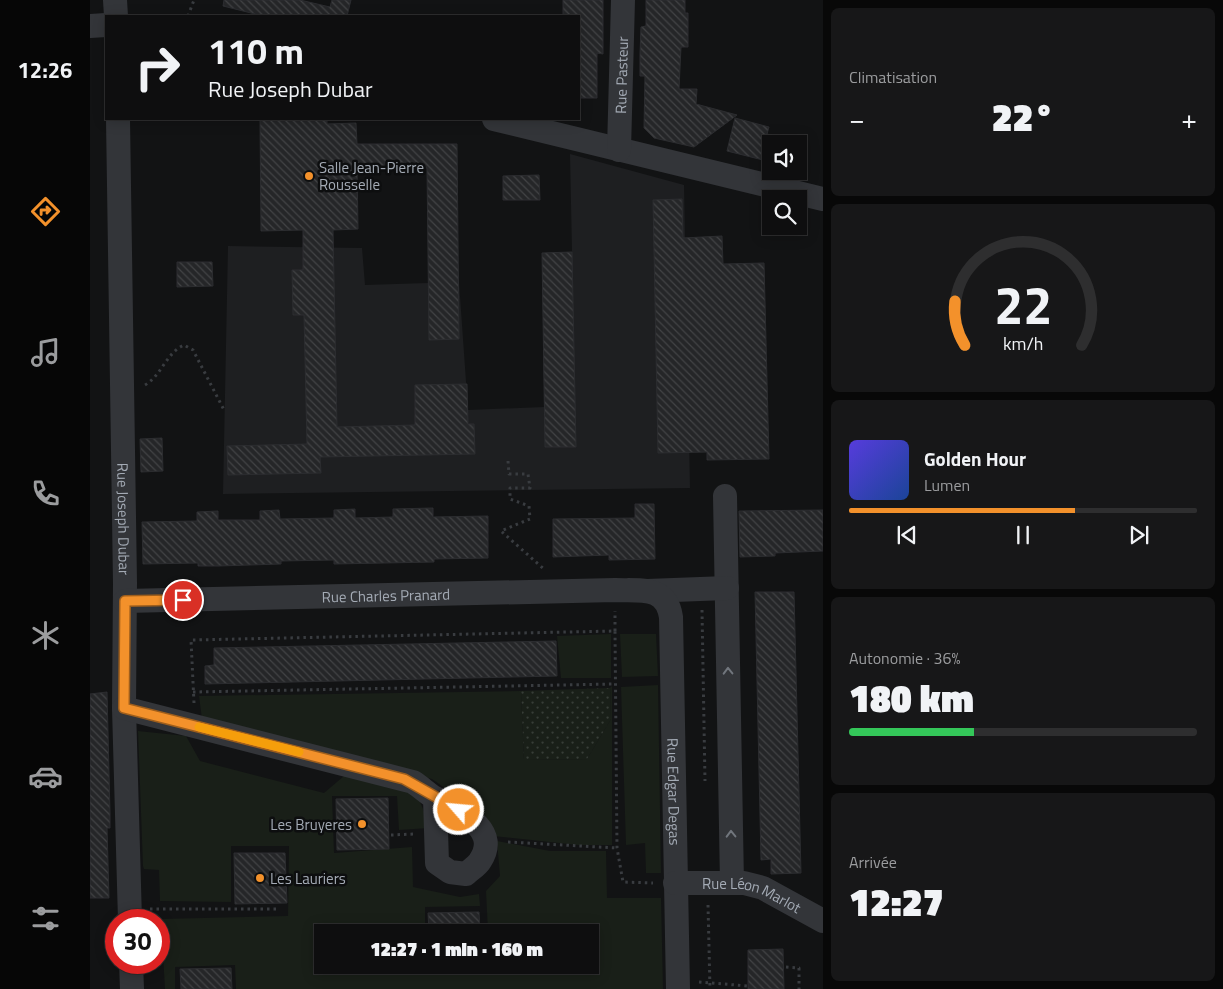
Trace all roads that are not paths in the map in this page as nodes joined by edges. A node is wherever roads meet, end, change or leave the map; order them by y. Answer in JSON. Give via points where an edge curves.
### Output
{"nodes":[{"id":1,"x":115,"y":0,"type":"edge"},
{"id":2,"x":622,"y":0,"type":"edge"},
{"id":3,"x":116,"y":15,"type":"edge"},
{"id":4,"x":105,"y":25,"type":"edge"},
{"id":5,"x":90,"y":26,"type":"edge"},
{"id":6,"x":118,"y":120,"type":"edge"},
{"id":7,"x":498,"y":120,"type":"edge"},
{"id":8,"x":619,"y":150,"type":"junction"},
{"id":9,"x":823,"y":199,"type":"edge"},
{"id":10,"x":725,"y":496,"type":"dead end"},
{"id":11,"x":726,"y":588,"type":"junction"},
{"id":12,"x":655,"y":594,"type":"junction"},
{"id":13,"x":125,"y":601,"type":"junction"},
{"id":14,"x":124,"y":708,"type":"junction"},
{"id":15,"x":435,"y":798,"type":"junction"},
{"id":16,"x":675,"y":874,"type":"junction"},
{"id":17,"x":732,"y":882,"type":"junction"},
{"id":18,"x":130,"y":909,"type":"edge"},
{"id":19,"x":823,"y":921,"type":"edge"},
{"id":20,"x":131,"y":974,"type":"edge"},
{"id":21,"x":677,"y":986,"type":"edge"},
{"id":22,"x":132,"y":989,"type":"edge"}],
"edges":[{"from":1,"to":3,"type":"street"},
{"from":2,"to":8,"type":"street","name":"Rue Pasteur"},
{"from":4,"to":5,"type":"street"},
{"from":6,"to":13,"type":"street","name":"Rue Joseph Dubar"},
{"from":7,"to":8,"type":"street"},
{"from":8,"to":9,"type":"street"},
{"from":10,"to":11,"type":"street"},
{"from":11,"to":12,"type":"street","name":"Rue Charles Pranard"},
{"from":17,"to":11,"type":"street","one_way":true},
{"from":12,"to":13,"type":"street","name":"Rue Charles Pranard"},
{"from":12,"to":16,"type":"street","name":"Rue Edgar Degas","via":[[668,603],[671,616]]},
{"from":13,"to":14,"type":"street","name":"Rue Joseph Dubar"},
{"from":14,"to":15,"type":"street","via":[[404,779]]},
{"from":14,"to":18,"type":"street","name":"Rue Joseph Dubar"},
{"from":15,"to":15,"type":"street","via":[[474,822],[486,840],[481,860],[466,874],[450,872],[437,863]]},
{"from":16,"to":17,"type":"street","name":"Rue Léon Marlot"},
{"from":16,"to":21,"type":"street","name":"Rue Edgar Degas"},
{"from":17,"to":19,"type":"street","name":"Rue Léon Marlot","via":[[763,888]]},
{"from":20,"to":22,"type":"street"}]}
